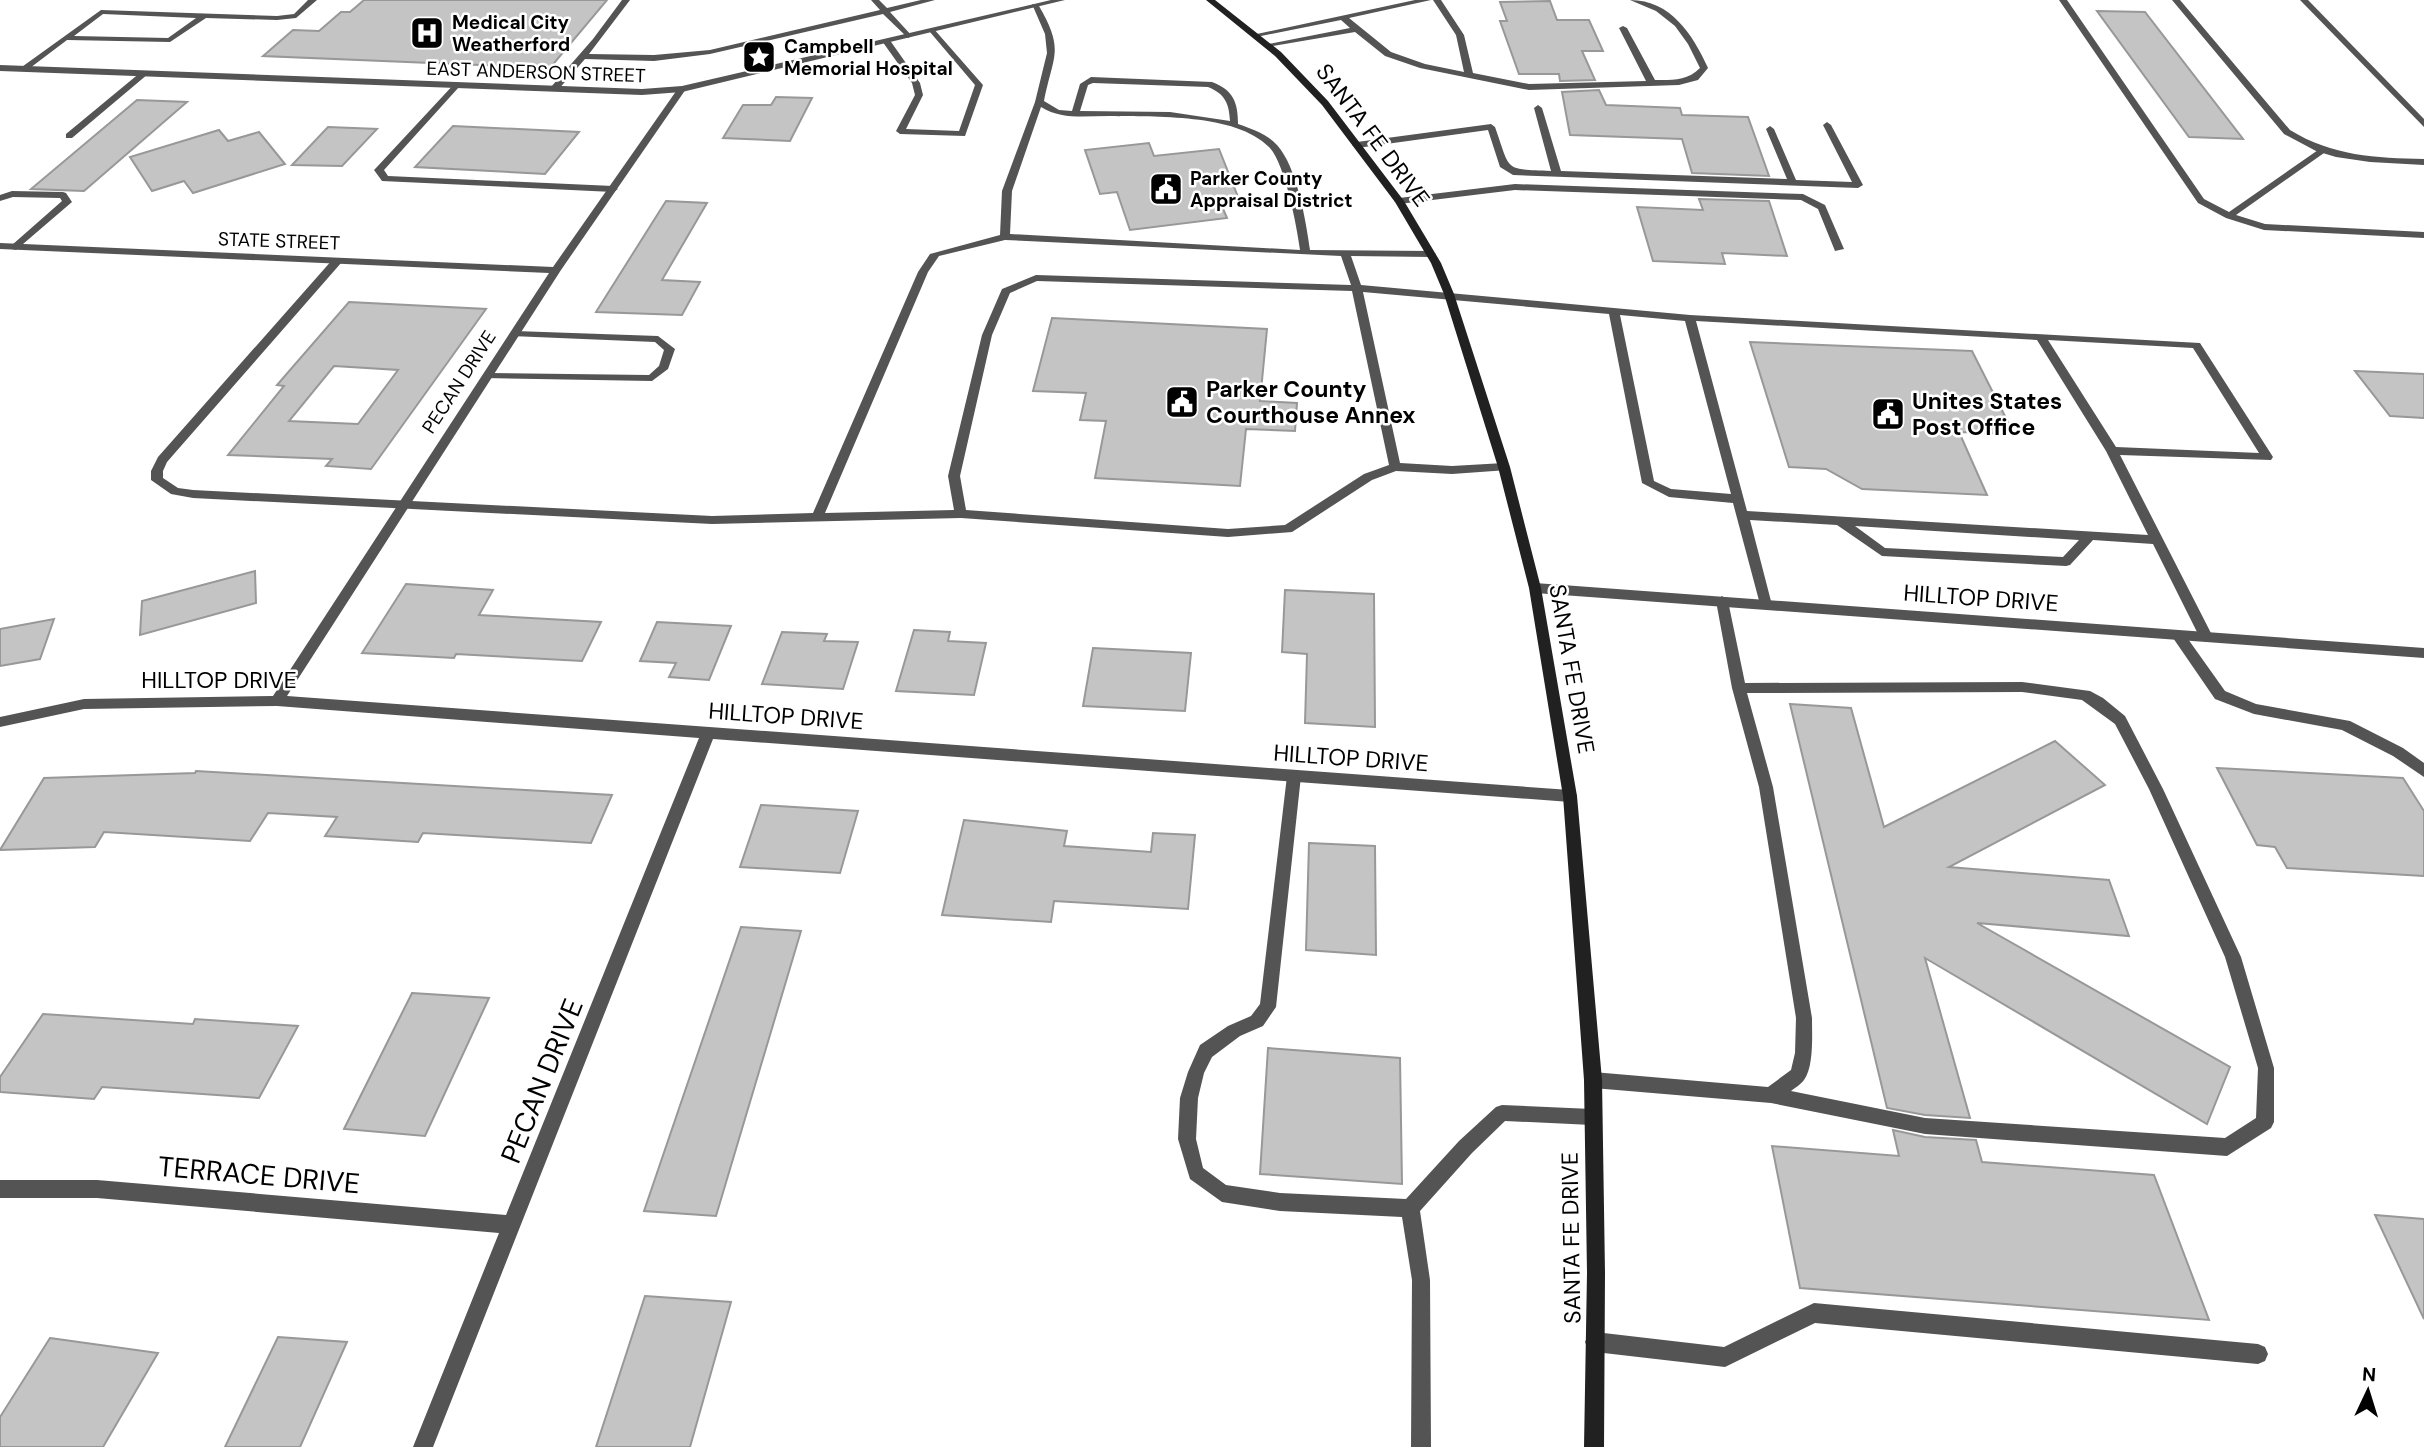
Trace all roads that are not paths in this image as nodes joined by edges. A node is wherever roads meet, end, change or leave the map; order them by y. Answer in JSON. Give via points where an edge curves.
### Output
{"nodes":[{"id":1,"x":118,"y":0,"type":"edge"},
{"id":2,"x":313,"y":0,"type":"edge"},
{"id":3,"x":626,"y":0,"type":"edge"},
{"id":4,"x":875,"y":0,"type":"edge"},
{"id":5,"x":932,"y":0,"type":"edge"},
{"id":6,"x":1061,"y":0,"type":"edge"},
{"id":7,"x":1210,"y":0,"type":"edge"},
{"id":8,"x":1427,"y":0,"type":"edge"},
{"id":9,"x":1437,"y":0,"type":"edge"},
{"id":10,"x":1634,"y":0,"type":"edge"},
{"id":11,"x":2063,"y":0,"type":"edge"},
{"id":12,"x":2176,"y":0,"type":"edge"},
{"id":13,"x":2304,"y":0,"type":"edge"},
{"id":14,"x":1035,"y":6,"type":"junction"},
{"id":15,"x":884,"y":10,"type":"junction"},
{"id":16,"x":101,"y":12,"type":"junction"},
{"id":17,"x":205,"y":15,"type":"junction"},
{"id":18,"x":1342,"y":18,"type":"junction"},
{"id":19,"x":1623,"y":28,"type":"dead end"},
{"id":20,"x":1357,"y":29,"type":"junction"},
{"id":21,"x":933,"y":30,"type":"junction"},
{"id":22,"x":1256,"y":35,"type":"junction"},
{"id":23,"x":908,"y":36,"type":"junction"},
{"id":24,"x":65,"y":38,"type":"junction"},
{"id":25,"x":886,"y":41,"type":"junction"},
{"id":26,"x":1267,"y":45,"type":"junction"},
{"id":27,"x":583,"y":56,"type":"junction"},
{"id":28,"x":0,"y":68,"type":"edge"},
{"id":29,"x":23,"y":69,"type":"junction"},
{"id":30,"x":144,"y":74,"type":"junction"},
{"id":31,"x":1469,"y":75,"type":"junction"},
{"id":32,"x":1653,"y":83,"type":"junction"},
{"id":33,"x":456,"y":85,"type":"junction"},
{"id":34,"x":554,"y":89,"type":"junction"},
{"id":35,"x":682,"y":89,"type":"junction"},
{"id":36,"x":1039,"y":102,"type":"junction"},
{"id":37,"x":1538,"y":108,"type":"dead end"},
{"id":38,"x":1075,"y":114,"type":"junction"},
{"id":39,"x":1234,"y":124,"type":"junction"},
{"id":40,"x":2424,"y":124,"type":"edge"},
{"id":41,"x":1827,"y":125,"type":"dead end"},
{"id":42,"x":1770,"y":129,"type":"dead end"},
{"id":43,"x":69,"y":136,"type":"dead end"},
{"id":44,"x":1357,"y":145,"type":"junction"},
{"id":45,"x":2321,"y":151,"type":"junction"},
{"id":46,"x":2424,"y":162,"type":"edge"},
{"id":47,"x":1556,"y":171,"type":"junction"},
{"id":48,"x":1793,"y":183,"type":"junction"},
{"id":49,"x":613,"y":189,"type":"junction"},
{"id":50,"x":0,"y":198,"type":"edge"},
{"id":51,"x":1399,"y":201,"type":"junction"},
{"id":52,"x":2229,"y":216,"type":"junction"},
{"id":53,"x":2424,"y":235,"type":"edge"},
{"id":54,"x":1005,"y":237,"type":"junction"},
{"id":55,"x":0,"y":246,"type":"edge"},
{"id":56,"x":16,"y":247,"type":"junction"},
{"id":57,"x":1839,"y":248,"type":"dead end"},
{"id":58,"x":1305,"y":253,"type":"junction"},
{"id":59,"x":1345,"y":254,"type":"junction"},
{"id":60,"x":1431,"y":254,"type":"junction"},
{"id":61,"x":337,"y":261,"type":"junction"},
{"id":62,"x":556,"y":270,"type":"junction"},
{"id":63,"x":1357,"y":288,"type":"junction"},
{"id":64,"x":1449,"y":294,"type":"junction"},
{"id":65,"x":1614,"y":312,"type":"junction"},
{"id":66,"x":1690,"y":318,"type":"junction"},
{"id":67,"x":515,"y":334,"type":"junction"},
{"id":68,"x":2040,"y":336,"type":"junction"},
{"id":69,"x":488,"y":376,"type":"junction"},
{"id":70,"x":2112,"y":451,"type":"junction"},
{"id":71,"x":1395,"y":467,"type":"junction"},
{"id":72,"x":1504,"y":467,"type":"junction"},
{"id":73,"x":1738,"y":499,"type":"junction"},
{"id":74,"x":404,"y":506,"type":"junction"},
{"id":75,"x":961,"y":514,"type":"junction"},
{"id":76,"x":1742,"y":515,"type":"junction"},
{"id":77,"x":817,"y":518,"type":"junction"},
{"id":78,"x":1840,"y":521,"type":"junction"},
{"id":79,"x":2090,"y":536,"type":"junction"},
{"id":80,"x":2157,"y":540,"type":"junction"},
{"id":81,"x":1535,"y":588,"type":"junction"},
{"id":82,"x":1722,"y":601,"type":"junction"},
{"id":83,"x":1766,"y":605,"type":"junction"},
{"id":84,"x":2178,"y":635,"type":"junction"},
{"id":85,"x":2206,"y":637,"type":"junction"},
{"id":86,"x":2424,"y":653,"type":"edge"},
{"id":87,"x":1739,"y":688,"type":"junction"},
{"id":88,"x":277,"y":701,"type":"junction"},
{"id":89,"x":0,"y":722,"type":"edge"},
{"id":90,"x":708,"y":733,"type":"junction"},
{"id":91,"x":2424,"y":771,"type":"edge"},
{"id":92,"x":1294,"y":776,"type":"junction"},
{"id":93,"x":1570,"y":796,"type":"junction"},
{"id":94,"x":1593,"y":1080,"type":"junction"},
{"id":95,"x":1770,"y":1095,"type":"junction"},
{"id":96,"x":1592,"y":1117,"type":"junction"},
{"id":97,"x":0,"y":1189,"type":"edge"},
{"id":98,"x":1410,"y":1208,"type":"junction"},
{"id":99,"x":513,"y":1225,"type":"junction"},
{"id":100,"x":1595,"y":1342,"type":"junction"},
{"id":101,"x":2258,"y":1354,"type":"dead end"},
{"id":102,"x":423,"y":1447,"type":"edge"},
{"id":103,"x":1421,"y":1447,"type":"edge"},
{"id":104,"x":1594,"y":1447,"type":"edge"}],
"edges":[{"from":1,"to":16,"type":"street"},
{"from":2,"to":17,"type":"street","via":[[296,16]]},
{"from":3,"to":27,"type":"street"},
{"from":4,"to":15,"type":"street"},
{"from":5,"to":15,"type":"street"},
{"from":6,"to":14,"type":"street","name":"EAST ANDERSON STREET"},
{"from":7,"to":22,"type":"main road","name":"SANTA FE DRIVE"},
{"from":8,"to":18,"type":"street"},
{"from":9,"to":31,"type":"street","via":[[1460,35]]},
{"from":10,"to":32,"type":"street","via":[[1676,20],[1704,68],[1695,78]]},
{"from":11,"to":52,"type":"street","via":[[2201,201]]},
{"from":12,"to":45,"type":"street","via":[[2287,132]]},
{"from":13,"to":40,"type":"street"},
{"from":14,"to":21,"type":"street","name":"EAST ANDERSON STREET"},
{"from":14,"to":36,"type":"street","via":[[1051,31],[1055,52],[1044,73]]},
{"from":15,"to":23,"type":"street"},
{"from":15,"to":27,"type":"street","via":[[710,52],[654,58]]},
{"from":16,"to":17,"type":"street"},
{"from":16,"to":24,"type":"street"},
{"from":17,"to":24,"type":"street","via":[[170,40]]},
{"from":18,"to":20,"type":"street"},
{"from":18,"to":22,"type":"street"},
{"from":19,"to":32,"type":"street"},
{"from":20,"to":26,"type":"street"},
{"from":20,"to":31,"type":"street","via":[[1388,54]]},
{"from":21,"to":23,"type":"street","name":"EAST ANDERSON STREET"},
{"from":21,"to":25,"type":"street","via":[[979,85],[962,134],[901,131],[919,95],[916,83]]},
{"from":22,"to":26,"type":"main road","name":"SANTA FE DRIVE"},
{"from":23,"to":25,"type":"street","name":"EAST ANDERSON STREET"},
{"from":24,"to":29,"type":"street"},
{"from":25,"to":35,"type":"street","name":"EAST ANDERSON STREET"},
{"from":26,"to":44,"type":"main road","name":"SANTA FE DRIVE","via":[[1325,103]]},
{"from":27,"to":34,"type":"street"},
{"from":28,"to":29,"type":"street","name":"EAST ANDERSON STREET"},
{"from":29,"to":30,"type":"street","name":"EAST ANDERSON STREET"},
{"from":30,"to":33,"type":"street","name":"EAST ANDERSON STREET"},
{"from":30,"to":43,"type":"street"},
{"from":31,"to":32,"type":"street","via":[[1530,87]]},
{"from":33,"to":34,"type":"street","name":"EAST ANDERSON STREET"},
{"from":33,"to":49,"type":"street","via":[[379,170],[385,179]]},
{"from":34,"to":35,"type":"street","name":"EAST ANDERSON STREET"},
{"from":35,"to":49,"type":"street","name":"PECAN DRIVE"},
{"from":36,"to":38,"type":"street","via":[[1057,113]]},
{"from":36,"to":54,"type":"street","via":[[1007,191]]},
{"from":37,"to":47,"type":"street"},
{"from":38,"to":39,"type":"street","via":[[1190,117]]},
{"from":38,"to":39,"type":"street","via":[[1084,84],[1091,80],[1209,84],[1225,90],[1234,102]]},
{"from":39,"to":58,"type":"street","via":[[1275,146],[1298,215]]},
{"from":41,"to":48,"type":"street","via":[[1858,185]]},
{"from":42,"to":48,"type":"street"},
{"from":44,"to":47,"type":"street","via":[[1491,127],[1505,167],[1513,172]]},
{"from":44,"to":51,"type":"main road","name":"SANTA FE DRIVE"},
{"from":45,"to":46,"type":"street","via":[[2348,158]]},
{"from":45,"to":52,"type":"street"},
{"from":47,"to":48,"type":"street"},
{"from":49,"to":62,"type":"street","name":"PECAN DRIVE"},
{"from":50,"to":56,"type":"street","via":[[63,195],[67,202]]},
{"from":51,"to":57,"type":"street","via":[[1515,187],[1803,197],[1822,207]]},
{"from":51,"to":60,"type":"main road","name":"SANTA FE DRIVE"},
{"from":52,"to":53,"type":"street","via":[[2264,227]]},
{"from":54,"to":58,"type":"street"},
{"from":54,"to":77,"type":"street","via":[[935,254],[923,272]]},
{"from":55,"to":56,"type":"street","name":"STATE STREET"},
{"from":56,"to":61,"type":"street","name":"STATE STREET"},
{"from":58,"to":59,"type":"street"},
{"from":59,"to":60,"type":"street"},
{"from":59,"to":63,"type":"street"},
{"from":60,"to":64,"type":"main road","name":"SANTA FE DRIVE"},
{"from":61,"to":62,"type":"street","name":"STATE STREET"},
{"from":61,"to":74,"type":"street","via":[[162,460],[157,480],[175,491],[193,494]]},
{"from":62,"to":67,"type":"street","name":"PECAN DRIVE"},
{"from":63,"to":64,"type":"street"},
{"from":63,"to":71,"type":"street"},
{"from":63,"to":75,"type":"street","via":[[1036,278],[1006,291],[987,335],[954,476]]},
{"from":64,"to":65,"type":"street"},
{"from":64,"to":72,"type":"main road","name":"SANTA FE DRIVE"},
{"from":65,"to":66,"type":"street"},
{"from":65,"to":73,"type":"street","via":[[1648,482],[1669,493]]},
{"from":66,"to":68,"type":"street"},
{"from":66,"to":73,"type":"street"},
{"from":67,"to":69,"type":"street","name":"PECAN DRIVE"},
{"from":67,"to":69,"type":"street","via":[[658,339],[670,349],[664,367],[652,378]]},
{"from":68,"to":70,"type":"street"},
{"from":68,"to":70,"type":"street","via":[[2196,345],[2267,457]]},
{"from":69,"to":74,"type":"street","name":"PECAN DRIVE"},
{"from":70,"to":80,"type":"street"},
{"from":71,"to":72,"type":"street"},
{"from":71,"to":75,"type":"street","via":[[1368,477],[1288,529],[1214,532]]},
{"from":72,"to":81,"type":"main road","name":"SANTA FE DRIVE"},
{"from":73,"to":76,"type":"street"},
{"from":74,"to":77,"type":"street","via":[[712,520]]},
{"from":74,"to":88,"type":"street","name":"PECAN DRIVE"},
{"from":75,"to":77,"type":"street"},
{"from":76,"to":78,"type":"street"},
{"from":76,"to":83,"type":"street"},
{"from":78,"to":79,"type":"street"},
{"from":78,"to":79,"type":"street","via":[[1882,552],[2066,562]]},
{"from":79,"to":80,"type":"street"},
{"from":80,"to":85,"type":"street"},
{"from":81,"to":82,"type":"street","name":"HILLTOP DRIVE"},
{"from":81,"to":93,"type":"main road","name":"SANTA FE DRIVE"},
{"from":82,"to":83,"type":"street","name":"HILLTOP DRIVE"},
{"from":82,"to":87,"type":"street"},
{"from":83,"to":84,"type":"street","name":"HILLTOP DRIVE"},
{"from":84,"to":85,"type":"street","name":"HILLTOP DRIVE"},
{"from":84,"to":91,"type":"street","via":[[2220,695],[2254,709],[2345,725]]},
{"from":85,"to":86,"type":"street","name":"HILLTOP DRIVE"},
{"from":87,"to":95,"type":"street","via":[[1766,787],[1804,1018],[1798,1075]]},
{"from":87,"to":95,"type":"street","via":[[2022,687],[2065,691],[2098,702],[2120,720],[2156,789],[2233,957],[2266,1068],[2265,1122],[2227,1147],[1925,1126]]},
{"from":88,"to":89,"type":"street","name":"HILLTOP DRIVE","via":[[84,704]]},
{"from":88,"to":90,"type":"street","name":"HILLTOP DRIVE"},
{"from":90,"to":92,"type":"street","name":"HILLTOP DRIVE"},
{"from":90,"to":99,"type":"street","name":"PECAN DRIVE"},
{"from":92,"to":93,"type":"street","name":"HILLTOP DRIVE"},
{"from":92,"to":98,"type":"street","via":[[1268,1007],[1256,1021],[1206,1051],[1196,1072],[1187,1139],[1196,1174],[1222,1193],[1280,1202]]},
{"from":93,"to":94,"type":"main road","name":"SANTA FE DRIVE"},
{"from":94,"to":95,"type":"street"},
{"from":94,"to":96,"type":"main road","name":"SANTA FE DRIVE"},
{"from":96,"to":98,"type":"street","via":[[1502,1113],[1472,1138]]},
{"from":96,"to":100,"type":"main road","name":"SANTA FE DRIVE"},
{"from":97,"to":99,"type":"street","name":"TERRACE DRIVE","via":[[97,1189]]},
{"from":98,"to":103,"type":"street","via":[[1421,1280]]},
{"from":99,"to":102,"type":"street","name":"PECAN DRIVE"},
{"from":100,"to":101,"type":"street","via":[[1725,1357],[1814,1313]]},
{"from":100,"to":104,"type":"main road","name":"SANTA FE DRIVE"}]}
